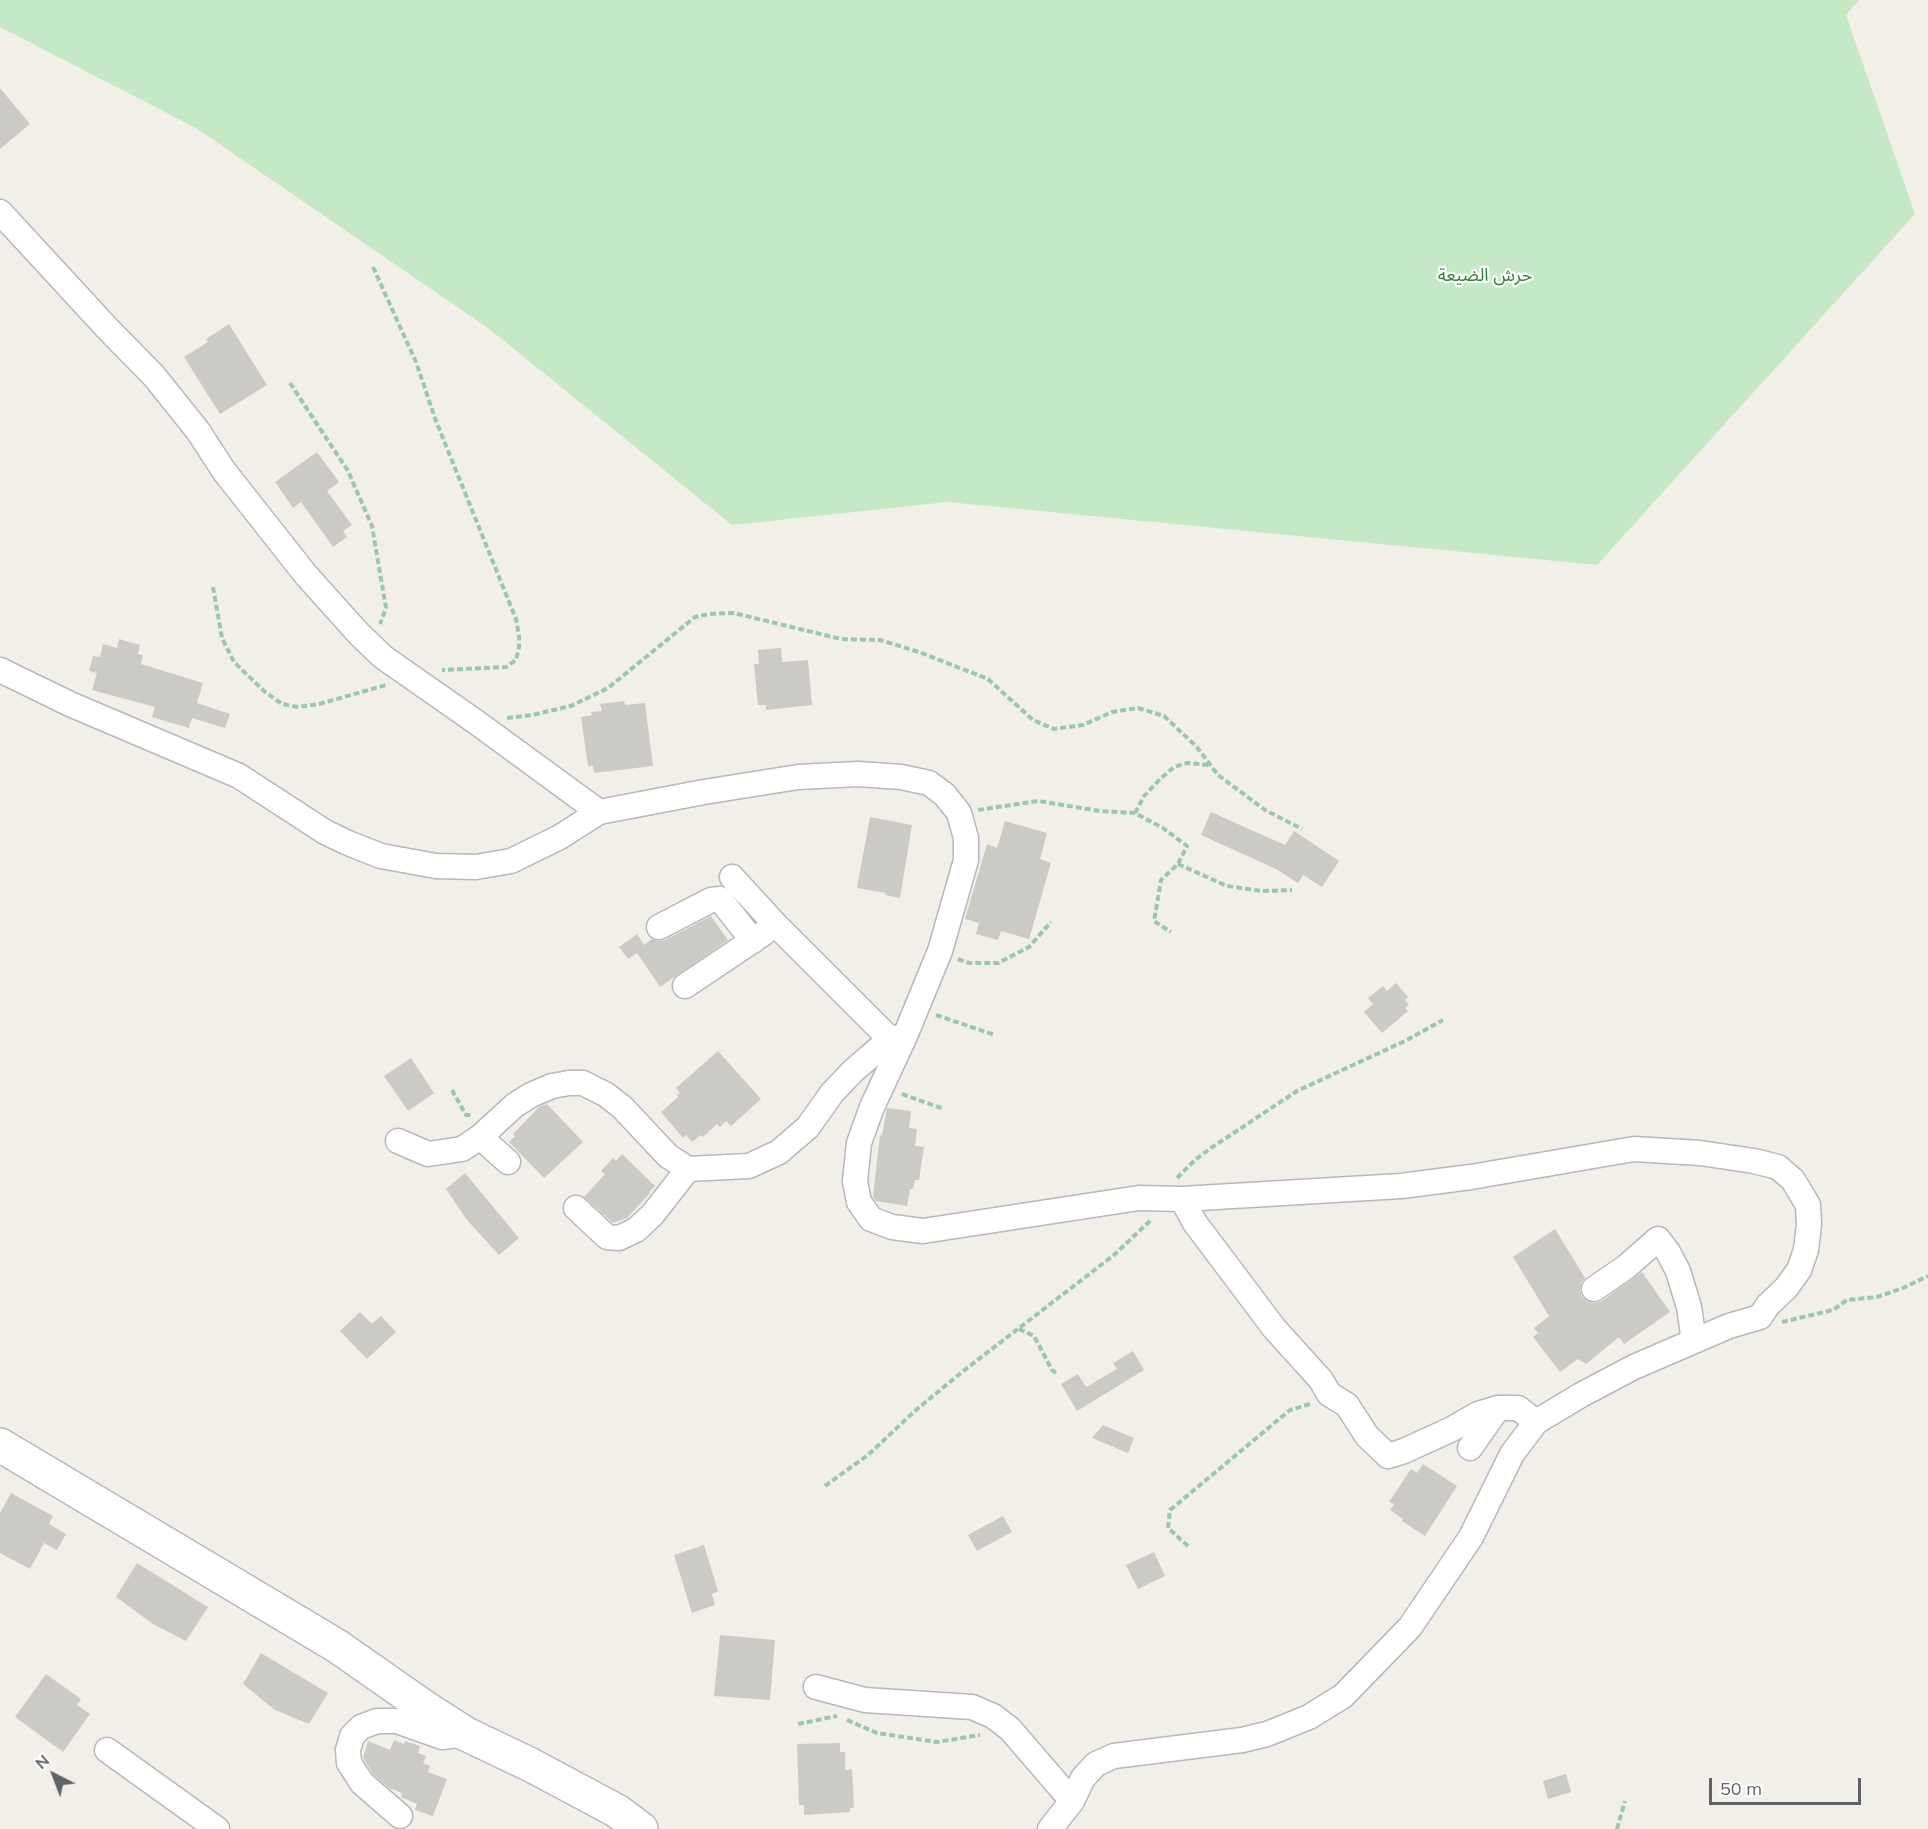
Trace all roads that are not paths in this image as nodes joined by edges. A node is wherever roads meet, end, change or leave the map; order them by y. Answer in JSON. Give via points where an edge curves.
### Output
{"nodes":[{"id":1,"x":0,"y":212,"type":"edge"},
{"id":2,"x":0,"y":669,"type":"edge"},
{"id":3,"x":599,"y":812,"type":"junction"},
{"id":4,"x":732,"y":877,"type":"dead end"},
{"id":5,"x":776,"y":925,"type":"junction"},
{"id":6,"x":659,"y":927,"type":"dead end"},
{"id":7,"x":753,"y":941,"type":"junction"},
{"id":8,"x":686,"y":986,"type":"dead end"},
{"id":9,"x":898,"y":1038,"type":"junction"},
{"id":10,"x":480,"y":1137,"type":"junction"},
{"id":11,"x":398,"y":1141,"type":"dead end"},
{"id":12,"x":508,"y":1162,"type":"dead end"},
{"id":13,"x":688,"y":1169,"type":"junction"},
{"id":14,"x":1172,"y":1199,"type":"junction"},
{"id":15,"x":576,"y":1208,"type":"dead end"},
{"id":16,"x":1594,"y":1289,"type":"dead end"},
{"id":17,"x":1694,"y":1341,"type":"junction"},
{"id":18,"x":1498,"y":1408,"type":"junction"},
{"id":19,"x":1536,"y":1422,"type":"junction"},
{"id":20,"x":0,"y":1445,"type":"edge"},
{"id":21,"x":1470,"y":1448,"type":"dead end"},
{"id":22,"x":816,"y":1687,"type":"dead end"},
{"id":23,"x":466,"y":1734,"type":"junction"},
{"id":24,"x":107,"y":1750,"type":"dead end"},
{"id":25,"x":1072,"y":1801,"type":"junction"},
{"id":26,"x":400,"y":1816,"type":"dead end"},
{"id":27,"x":217,"y":1829,"type":"edge"},
{"id":28,"x":640,"y":1829,"type":"edge"},
{"id":29,"x":1050,"y":1829,"type":"edge"}],
"edges":[{"from":1,"to":3,"type":"street","via":[[154,376],[198,430],[224,471],[339,613],[413,679]]},
{"from":2,"to":3,"type":"street","via":[[70,704],[239,776],[325,832],[381,856],[436,866],[476,867],[510,861],[560,837]]},
{"from":3,"to":9,"type":"street","via":[[798,777],[858,774],[929,783],[945,795],[959,813],[966,838],[966,860],[940,951]]},
{"from":4,"to":5,"type":"street"},
{"from":5,"to":7,"type":"street"},
{"from":5,"to":9,"type":"street"},
{"from":6,"to":7,"type":"street","via":[[720,899]]},
{"from":7,"to":8,"type":"street"},
{"from":9,"to":13,"type":"street","via":[[853,1071],[808,1126],[779,1152],[749,1166]]},
{"from":9,"to":14,"type":"street","via":[[860,1143],[855,1181],[859,1202],[871,1219],[922,1231],[1139,1198]]},
{"from":10,"to":11,"type":"street","via":[[462,1149],[429,1154]]},
{"from":10,"to":12,"type":"street"},
{"from":10,"to":13,"type":"street","via":[[531,1095],[552,1086],[583,1083],[622,1107],[668,1156]]},
{"from":13,"to":15,"type":"street","via":[[653,1214],[636,1230],[619,1238],[607,1236]]},
{"from":14,"to":17,"type":"street","via":[[1401,1186],[1634,1149],[1700,1153],[1778,1167],[1793,1179],[1808,1205],[1806,1250],[1799,1270],[1760,1317]]},
{"from":14,"to":18,"type":"street","via":[[1329,1394],[1347,1405],[1367,1436],[1388,1456]]},
{"from":16,"to":17,"type":"street","via":[[1658,1239],[1678,1271]]},
{"from":17,"to":19,"type":"street","via":[[1634,1367]]},
{"from":18,"to":19,"type":"street","via":[[1518,1408]]},
{"from":18,"to":21,"type":"street"},
{"from":19,"to":25,"type":"street","via":[[1512,1454],[1471,1537],[1410,1627],[1343,1696],[1309,1717],[1267,1734],[1114,1756],[1096,1764],[1083,1778]]},
{"from":20,"to":23,"type":"street","via":[[337,1646]]},
{"from":22,"to":25,"type":"street","via":[[865,1700],[972,1707],[993,1716],[1010,1729]]},
{"from":23,"to":26,"type":"street","via":[[442,1737],[397,1721],[377,1721],[361,1727],[352,1736],[349,1763],[362,1783]]},
{"from":23,"to":28,"type":"street","via":[[616,1811]]},
{"from":24,"to":27,"type":"street"},
{"from":25,"to":29,"type":"street"}]}
